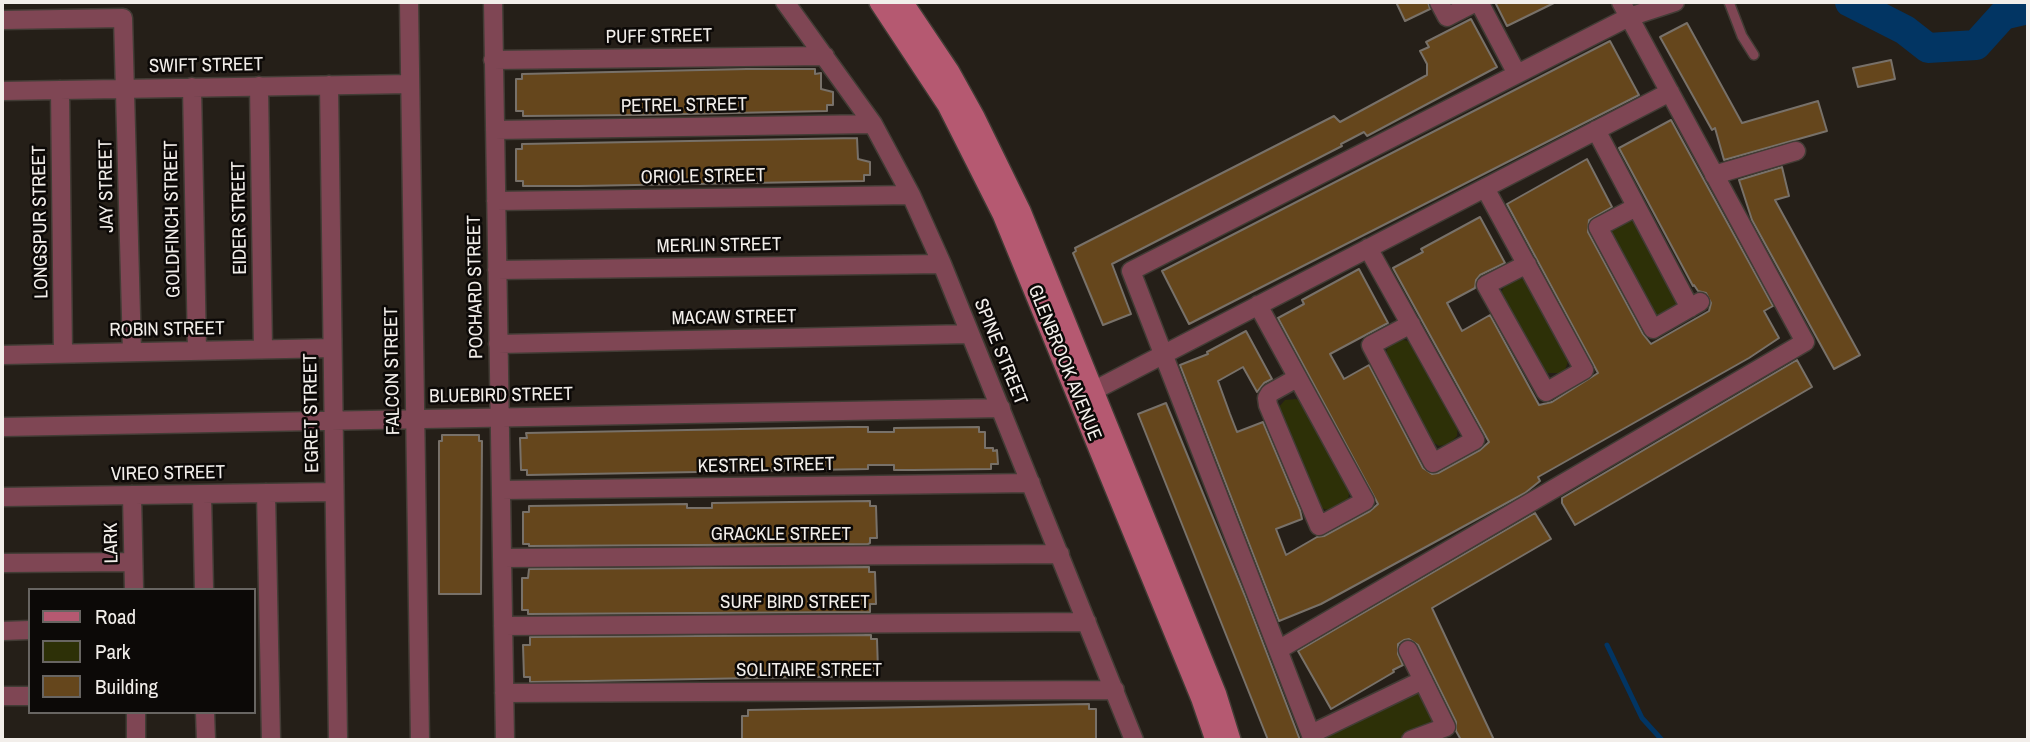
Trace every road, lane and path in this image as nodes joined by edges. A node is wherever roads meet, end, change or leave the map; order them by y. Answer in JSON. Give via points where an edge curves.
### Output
{"nodes":[{"id":1,"x":409,"y":2,"type":"edge"},
{"id":2,"x":492,"y":2,"type":"edge"},
{"id":3,"x":785,"y":2,"type":"edge"},
{"id":4,"x":880,"y":2,"type":"edge"},
{"id":5,"x":902,"y":2,"type":"edge"},
{"id":6,"x":1439,"y":2,"type":"edge"},
{"id":7,"x":1477,"y":2,"type":"edge"},
{"id":8,"x":1675,"y":2,"type":"edge"},
{"id":9,"x":1729,"y":2,"type":"edge"},
{"id":10,"x":1625,"y":9,"type":"edge"},
{"id":11,"x":2,"y":20,"type":"edge"},
{"id":12,"x":1754,"y":55,"type":"dead end"},
{"id":13,"x":825,"y":56,"type":"junction"},
{"id":14,"x":494,"y":60,"type":"junction"},
{"id":15,"x":1517,"y":74,"type":"junction"},
{"id":16,"x":410,"y":84,"type":"junction"},
{"id":17,"x":329,"y":85,"type":"junction"},
{"id":18,"x":259,"y":86,"type":"junction"},
{"id":19,"x":192,"y":88,"type":"junction"},
{"id":20,"x":125,"y":89,"type":"junction"},
{"id":21,"x":60,"y":90,"type":"junction"},
{"id":22,"x":2,"y":91,"type":"edge"},
{"id":23,"x":1670,"y":92,"type":"junction"},
{"id":24,"x":873,"y":124,"type":"junction"},
{"id":25,"x":495,"y":130,"type":"junction"},
{"id":26,"x":1596,"y":130,"type":"junction"},
{"id":27,"x":1796,"y":151,"type":"dead end"},
{"id":28,"x":1714,"y":174,"type":"junction"},
{"id":29,"x":1485,"y":188,"type":"junction"},
{"id":30,"x":911,"y":195,"type":"junction"},
{"id":31,"x":496,"y":201,"type":"junction"},
{"id":32,"x":1636,"y":207,"type":"junction"},
{"id":33,"x":1368,"y":248,"type":"junction"},
{"id":34,"x":942,"y":264,"type":"junction"},
{"id":35,"x":1527,"y":264,"type":"junction"},
{"id":36,"x":497,"y":270,"type":"junction"},
{"id":37,"x":1258,"y":305,"type":"junction"},
{"id":38,"x":1411,"y":324,"type":"junction"},
{"id":39,"x":970,"y":334,"type":"junction"},
{"id":40,"x":498,"y":344,"type":"junction"},
{"id":41,"x":332,"y":348,"type":"junction"},
{"id":42,"x":263,"y":349,"type":"junction"},
{"id":43,"x":197,"y":351,"type":"junction"},
{"id":44,"x":132,"y":352,"type":"junction"},
{"id":45,"x":63,"y":353,"type":"junction"},
{"id":46,"x":1164,"y":354,"type":"junction"},
{"id":47,"x":2,"y":355,"type":"edge"},
{"id":48,"x":1297,"y":378,"type":"junction"},
{"id":49,"x":1093,"y":391,"type":"junction"},
{"id":50,"x":1001,"y":408,"type":"junction"},
{"id":51,"x":500,"y":417,"type":"junction"},
{"id":52,"x":415,"y":419,"type":"junction"},
{"id":53,"x":333,"y":421,"type":"junction"},
{"id":54,"x":2,"y":427,"type":"edge"},
{"id":55,"x":1031,"y":484,"type":"junction"},
{"id":56,"x":501,"y":490,"type":"junction"},
{"id":57,"x":334,"y":492,"type":"junction"},
{"id":58,"x":267,"y":493,"type":"junction"},
{"id":59,"x":202,"y":494,"type":"junction"},
{"id":60,"x":132,"y":495,"type":"junction"},
{"id":61,"x":2,"y":497,"type":"edge"},
{"id":62,"x":1060,"y":554,"type":"junction"},
{"id":63,"x":502,"y":558,"type":"junction"},
{"id":64,"x":133,"y":562,"type":"junction"},
{"id":65,"x":2,"y":563,"type":"edge"},
{"id":66,"x":134,"y":588,"type":"edge"},
{"id":67,"x":204,"y":588,"type":"edge"},
{"id":68,"x":1087,"y":622,"type":"junction"},
{"id":69,"x":503,"y":626,"type":"junction"},
{"id":70,"x":28,"y":630,"type":"edge"},
{"id":71,"x":2,"y":631,"type":"edge"},
{"id":72,"x":1278,"y":650,"type":"junction"},
{"id":73,"x":1408,"y":650,"type":"dead end"},
{"id":74,"x":1423,"y":680,"type":"junction"},
{"id":75,"x":1115,"y":690,"type":"junction"},
{"id":76,"x":504,"y":693,"type":"junction"},
{"id":77,"x":2,"y":696,"type":"edge"},
{"id":78,"x":28,"y":696,"type":"edge"},
{"id":79,"x":136,"y":714,"type":"edge"},
{"id":80,"x":205,"y":714,"type":"edge"},
{"id":81,"x":1312,"y":737,"type":"edge"},
{"id":82,"x":136,"y":740,"type":"edge"},
{"id":83,"x":206,"y":740,"type":"edge"},
{"id":84,"x":271,"y":740,"type":"edge"},
{"id":85,"x":338,"y":740,"type":"edge"},
{"id":86,"x":420,"y":740,"type":"edge"},
{"id":87,"x":505,"y":740,"type":"edge"},
{"id":88,"x":1134,"y":740,"type":"edge"},
{"id":89,"x":1216,"y":740,"type":"edge"},
{"id":90,"x":1230,"y":740,"type":"edge"},
{"id":91,"x":1411,"y":740,"type":"edge"}],
"edges":[{"from":1,"to":16,"type":"street","name":"FALCON STREET"},
{"from":2,"to":14,"type":"street","name":"POCHARD STREET"},
{"from":3,"to":13,"type":"street","name":"SPINE STREET"},
{"from":4,"to":89,"type":"street","name":"GLENBROOK AVENUE","via":[[947,105],[1003,214]]},
{"from":5,"to":49,"type":"street","name":"GLENBROOK AVENUE","via":[[949,72],[995,156]]},
{"from":6,"to":7,"type":"street","via":[[1447,18]]},
{"from":7,"to":15,"type":"street"},
{"from":8,"to":10,"type":"street"},
{"from":9,"to":12,"type":"lane"},
{"from":10,"to":15,"type":"street"},
{"from":10,"to":23,"type":"street"},
{"from":11,"to":20,"type":"street","name":"JAY STREET","via":[[123,18]]},
{"from":13,"to":14,"type":"street","name":"PUFF STREET"},
{"from":13,"to":24,"type":"street","name":"SPINE STREET"},
{"from":14,"to":25,"type":"street","name":"POCHARD STREET"},
{"from":15,"to":46,"type":"street","via":[[1131,271]]},
{"from":16,"to":17,"type":"street","name":"SWIFT STREET"},
{"from":16,"to":52,"type":"street","name":"FALCON STREET"},
{"from":17,"to":18,"type":"street","name":"SWIFT STREET"},
{"from":17,"to":41,"type":"street","name":"EGRET STREET"},
{"from":18,"to":19,"type":"street","name":"SWIFT STREET"},
{"from":18,"to":42,"type":"street","name":"EIDER STREET"},
{"from":19,"to":20,"type":"street","name":"SWIFT STREET"},
{"from":19,"to":43,"type":"street","name":"GOLDFINCH STREET"},
{"from":20,"to":21,"type":"street","name":"SWIFT STREET"},
{"from":20,"to":44,"type":"street","name":"JAY STREET"},
{"from":21,"to":22,"type":"street","name":"SWIFT STREET"},
{"from":21,"to":45,"type":"street","name":"LONGSPUR STREET"},
{"from":23,"to":26,"type":"street"},
{"from":23,"to":28,"type":"street"},
{"from":24,"to":25,"type":"street","name":"PETREL STREET"},
{"from":24,"to":30,"type":"street","name":"SPINE STREET"},
{"from":25,"to":31,"type":"street","name":"POCHARD STREET"},
{"from":26,"to":29,"type":"street"},
{"from":26,"to":32,"type":"street"},
{"from":27,"to":28,"type":"street"},
{"from":28,"to":72,"type":"street","via":[[1805,342]]},
{"from":29,"to":33,"type":"street"},
{"from":29,"to":35,"type":"street"},
{"from":30,"to":31,"type":"street","name":"ORIOLE STREET"},
{"from":30,"to":34,"type":"street","name":"SPINE STREET"},
{"from":31,"to":36,"type":"street","name":"POCHARD STREET"},
{"from":32,"to":32,"type":"street","via":[[1695,305],[1653,329],[1598,227]]},
{"from":33,"to":37,"type":"street"},
{"from":33,"to":38,"type":"street"},
{"from":34,"to":36,"type":"street","name":"MERLIN STREET"},
{"from":34,"to":39,"type":"street","name":"SPINE STREET"},
{"from":35,"to":35,"type":"street","via":[[1584,370],[1546,393],[1486,285]]},
{"from":36,"to":40,"type":"street","name":"POCHARD STREET"},
{"from":37,"to":46,"type":"street"},
{"from":37,"to":48,"type":"street"},
{"from":38,"to":38,"type":"street","via":[[1475,439],[1433,463],[1371,345]]},
{"from":39,"to":40,"type":"street","name":"MACAW STREET"},
{"from":39,"to":50,"type":"street","name":"SPINE STREET"},
{"from":40,"to":51,"type":"street","name":"POCHARD STREET"},
{"from":41,"to":42,"type":"street","name":"ROBIN STREET"},
{"from":41,"to":53,"type":"street","name":"EGRET STREET"},
{"from":42,"to":43,"type":"street","name":"ROBIN STREET"},
{"from":43,"to":44,"type":"street","name":"ROBIN STREET"},
{"from":44,"to":45,"type":"street","name":"ROBIN STREET"},
{"from":45,"to":47,"type":"street","name":"ROBIN STREET"},
{"from":46,"to":49,"type":"street"},
{"from":46,"to":72,"type":"street"},
{"from":48,"to":48,"type":"street","via":[[1267,398],[1318,526],[1366,501]]},
{"from":49,"to":90,"type":"street","name":"GLENBROOK AVENUE"},
{"from":50,"to":51,"type":"street","name":"BLUEBIRD STREET"},
{"from":50,"to":55,"type":"street","name":"SPINE STREET"},
{"from":51,"to":52,"type":"street","name":"BLUEBIRD STREET"},
{"from":51,"to":56,"type":"street","name":"POCHARD STREET"},
{"from":52,"to":53,"type":"street","name":"BLUEBIRD STREET"},
{"from":52,"to":86,"type":"street","name":"FALCON STREET"},
{"from":53,"to":54,"type":"street","name":"BLUEBIRD STREET"},
{"from":53,"to":57,"type":"street","name":"EGRET STREET"},
{"from":55,"to":56,"type":"street","name":"KESTREL STREET"},
{"from":55,"to":62,"type":"street","name":"SPINE STREET"},
{"from":56,"to":63,"type":"street","name":"POCHARD STREET"},
{"from":57,"to":58,"type":"street","name":"VIREO STREET"},
{"from":57,"to":85,"type":"street","name":"EGRET STREET"},
{"from":58,"to":59,"type":"street","name":"VIREO STREET"},
{"from":58,"to":84,"type":"street"},
{"from":59,"to":60,"type":"street","name":"VIREO STREET"},
{"from":59,"to":67,"type":"street"},
{"from":60,"to":61,"type":"street","name":"VIREO STREET"},
{"from":60,"to":64,"type":"street","name":"LARK"},
{"from":62,"to":63,"type":"street","name":"GRACKLE STREET"},
{"from":62,"to":68,"type":"street","name":"SPINE STREET"},
{"from":63,"to":69,"type":"street","name":"POCHARD STREET"},
{"from":64,"to":65,"type":"street"},
{"from":64,"to":66,"type":"street","name":"LARK"},
{"from":68,"to":69,"type":"street","name":"SURF BIRD STREET"},
{"from":68,"to":75,"type":"street","name":"SPINE STREET"},
{"from":69,"to":76,"type":"street","name":"POCHARD STREET"},
{"from":70,"to":71,"type":"street"},
{"from":72,"to":81,"type":"street"},
{"from":73,"to":74,"type":"street"},
{"from":74,"to":81,"type":"street"},
{"from":74,"to":91,"type":"street","via":[[1446,727]]},
{"from":75,"to":76,"type":"street","name":"SOLITAIRE STREET"},
{"from":75,"to":88,"type":"street","name":"SPINE STREET"},
{"from":76,"to":87,"type":"street","name":"POCHARD STREET"},
{"from":77,"to":78,"type":"street"},
{"from":79,"to":82,"type":"street"},
{"from":80,"to":83,"type":"street"}]}
